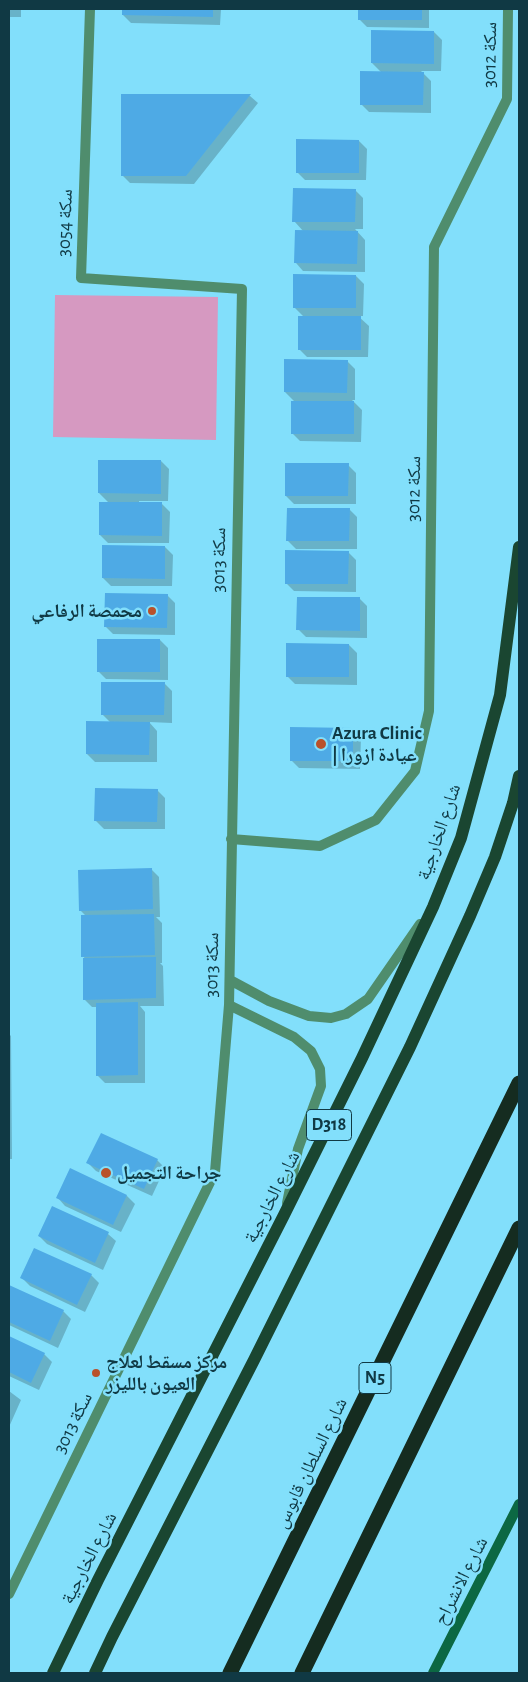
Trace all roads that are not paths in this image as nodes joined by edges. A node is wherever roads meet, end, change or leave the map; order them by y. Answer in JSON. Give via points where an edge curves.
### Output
{"nodes":[{"id":1,"x":90,"y":9,"type":"edge"},
{"id":2,"x":508,"y":9,"type":"edge"},
{"id":3,"x":242,"y":288,"type":"joint"},
{"id":4,"x":519,"y":547,"type":"edge"},
{"id":5,"x":519,"y":776,"type":"edge"},
{"id":6,"x":231,"y":839,"type":"junction"},
{"id":7,"x":433,"y":907,"type":"junction"},
{"id":8,"x":230,"y":980,"type":"junction"},
{"id":9,"x":229,"y":1005,"type":"junction"},
{"id":10,"x":519,"y":1083,"type":"edge"},
{"id":11,"x":284,"y":1215,"type":"junction"},
{"id":12,"x":519,"y":1228,"type":"edge"},
{"id":13,"x":519,"y":1504,"type":"edge"},
{"id":14,"x":9,"y":1594,"type":"edge"},
{"id":15,"x":53,"y":1673,"type":"edge"},
{"id":16,"x":95,"y":1673,"type":"edge"},
{"id":17,"x":230,"y":1673,"type":"edge"},
{"id":18,"x":302,"y":1673,"type":"edge"},
{"id":19,"x":433,"y":1673,"type":"edge"}],
"edges":[{"from":1,"to":3,"type":"street","name":"سكة 3054","via":[[81,278]]},
{"from":2,"to":6,"type":"street","name":"سكة 3012","via":[[506,99],[434,248],[429,711],[415,771],[376,820],[320,846]]},
{"from":3,"to":6,"type":"street","name":"سكة 3013"},
{"from":4,"to":7,"type":"main road","name":"شارع الخارجية","number":"D318","via":[[500,695],[461,838]]},
{"from":5,"to":16,"type":"main road","number":"D318","via":[[495,857],[410,1047]]},
{"from":6,"to":8,"type":"street","name":"سكة 3013"},
{"from":7,"to":8,"type":"street","via":[[368,999],[346,1014],[331,1018],[310,1016],[269,1001]]},
{"from":7,"to":11,"type":"main road","name":"شارع الخارجية","number":"D318"},
{"from":8,"to":9,"type":"street","name":"سكة 3013"},
{"from":9,"to":11,"type":"street","via":[[294,1038],[311,1051],[320,1069],[321,1086],[298,1150]]},
{"from":9,"to":14,"type":"street","name":"سكة 3013","via":[[215,1172]]},
{"from":10,"to":17,"type":"highway","name":"شارع السلطان قابوس","number":"N5"},
{"from":11,"to":15,"type":"main road","name":"شارع الخارجية","number":"D318"},
{"from":12,"to":18,"type":"highway"},
{"from":13,"to":19,"type":"street","name":"شارع الانشراح"}]}
